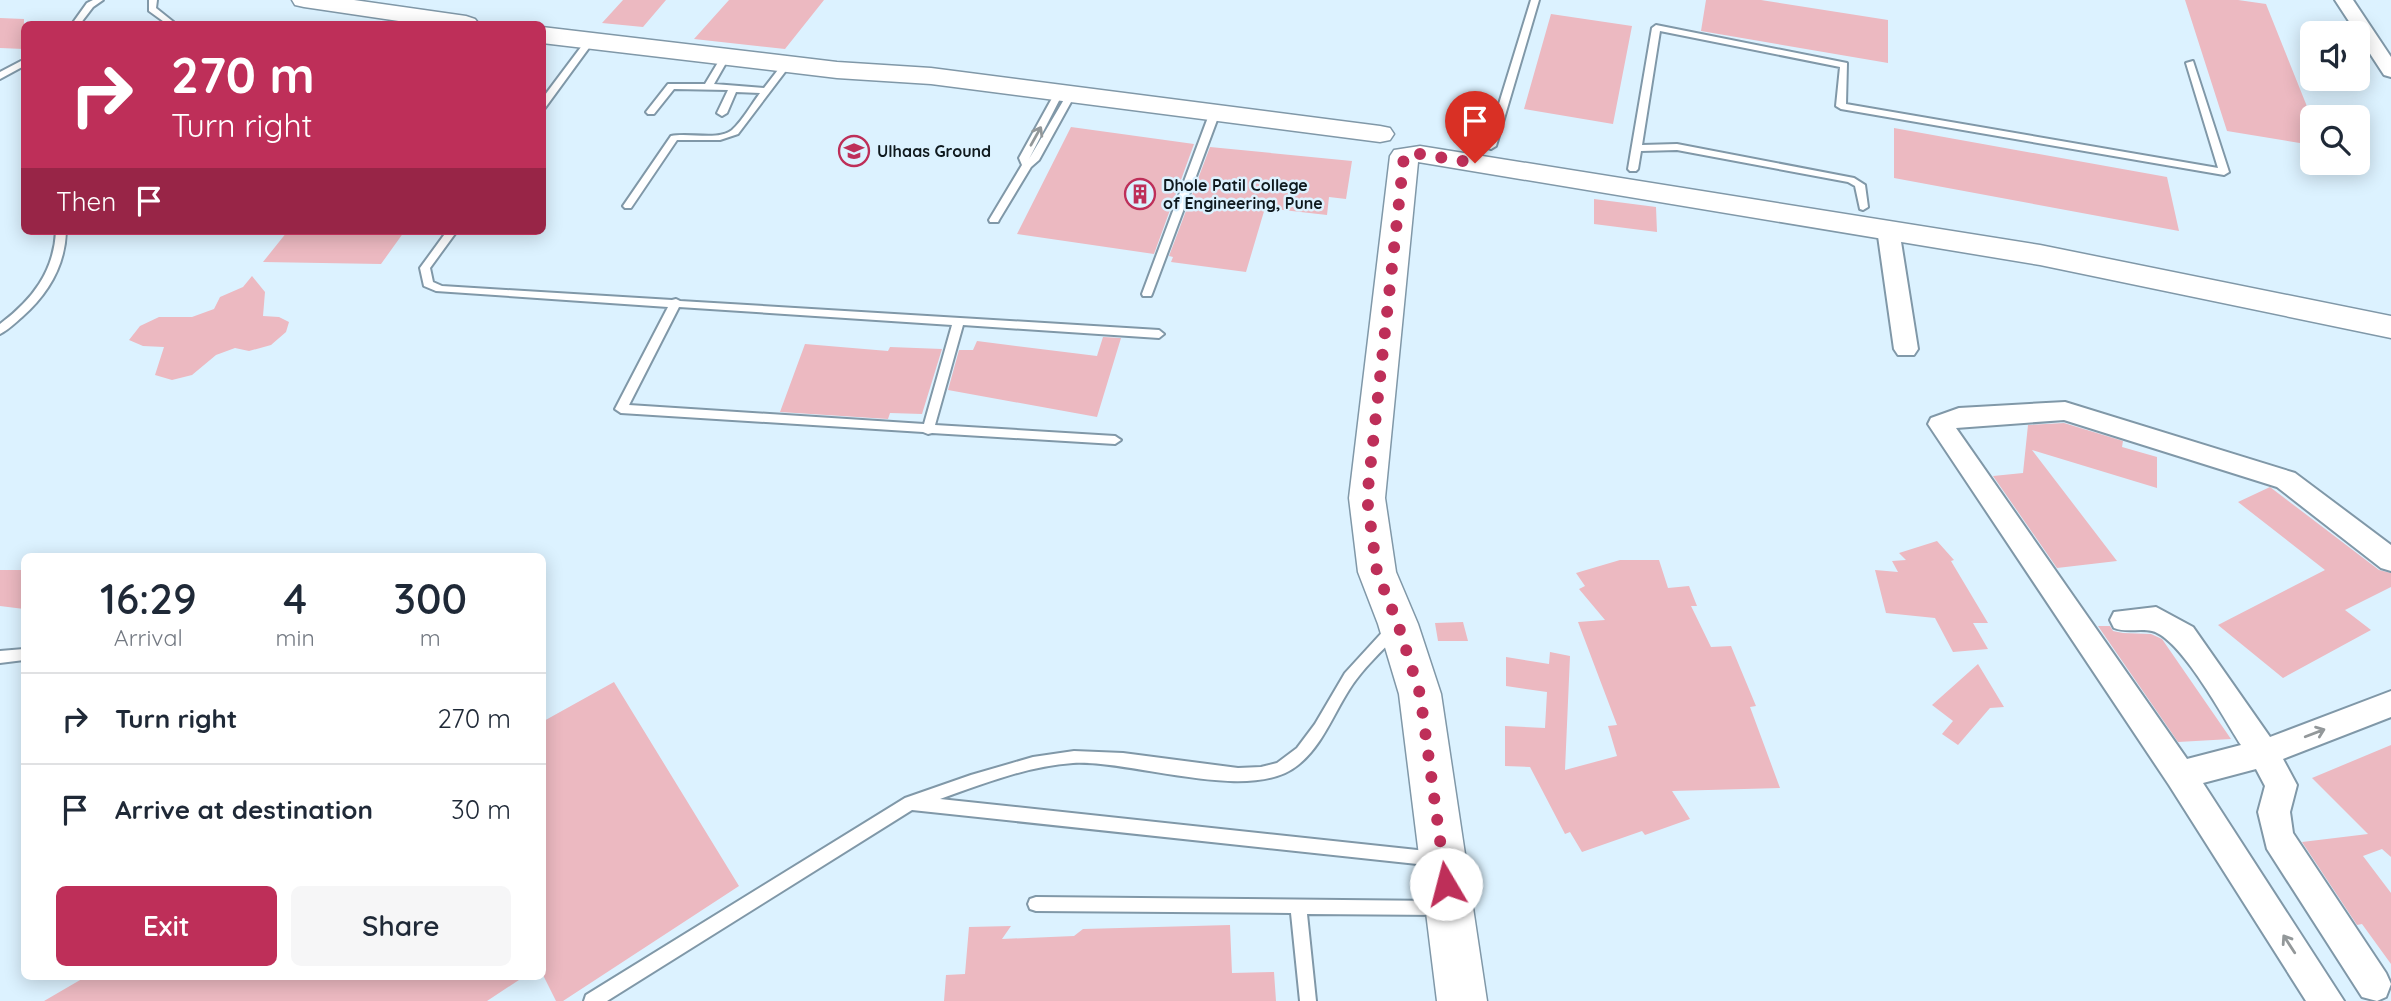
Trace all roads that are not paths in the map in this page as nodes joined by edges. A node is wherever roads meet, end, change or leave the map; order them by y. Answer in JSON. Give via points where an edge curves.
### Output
{"nodes":[{"id":1,"x":99,"y":0,"type":"edge"},
{"id":2,"x":153,"y":0,"type":"edge"},
{"id":3,"x":304,"y":0,"type":"edge"},
{"id":4,"x":1535,"y":0,"type":"edge"},
{"id":5,"x":2344,"y":0,"type":"edge"},
{"id":6,"x":78,"y":21,"type":"edge"},
{"id":7,"x":168,"y":21,"type":"edge"},
{"id":8,"x":446,"y":21,"type":"edge"},
{"id":9,"x":546,"y":36,"type":"edge"},
{"id":10,"x":590,"y":41,"type":"junction"},
{"id":11,"x":726,"y":56,"type":"junction"},
{"id":12,"x":2190,"y":63,"type":"dead end"},
{"id":13,"x":787,"y":64,"type":"junction"},
{"id":14,"x":21,"y":65,"type":"edge"},
{"id":15,"x":2391,"y":71,"type":"edge"},
{"id":16,"x":0,"y":76,"type":"edge"},
{"id":17,"x":708,"y":86,"type":"junction"},
{"id":18,"x":735,"y":89,"type":"junction"},
{"id":19,"x":766,"y":91,"type":"junction"},
{"id":20,"x":1066,"y":92,"type":"junction"},
{"id":21,"x":546,"y":101,"type":"edge"},
{"id":22,"x":652,"y":112,"type":"dead end"},
{"id":23,"x":1215,"y":112,"type":"junction"},
{"id":24,"x":722,"y":113,"type":"dead end"},
{"id":25,"x":1409,"y":140,"type":"junction"},
{"id":26,"x":1491,"y":146,"type":"junction"},
{"id":27,"x":1634,"y":159,"type":"junction"},
{"id":28,"x":628,"y":206,"type":"dead end"},
{"id":29,"x":994,"y":220,"type":"dead end"},
{"id":30,"x":1888,"y":229,"type":"junction"},
{"id":31,"x":60,"y":235,"type":"edge"},
{"id":32,"x":449,"y":235,"type":"edge"},
{"id":33,"x":1147,"y":295,"type":"dead end"},
{"id":34,"x":677,"y":302,"type":"junction"},
{"id":35,"x":2391,"y":305,"type":"edge"},
{"id":36,"x":959,"y":320,"type":"junction"},
{"id":37,"x":2391,"y":327,"type":"edge"},
{"id":38,"x":0,"y":330,"type":"edge"},
{"id":39,"x":1159,"y":334,"type":"dead end"},
{"id":40,"x":1906,"y":349,"type":"dead end"},
{"id":41,"x":928,"y":430,"type":"junction"},
{"id":42,"x":1115,"y":440,"type":"dead end"},
{"id":43,"x":2391,"y":560,"type":"edge"},
{"id":44,"x":2124,"y":620,"type":"dead end"},
{"id":45,"x":1398,"y":624,"type":"junction"},
{"id":46,"x":21,"y":655,"type":"edge"},
{"id":47,"x":0,"y":657,"type":"edge"},
{"id":48,"x":2391,"y":704,"type":"edge"},
{"id":49,"x":2264,"y":753,"type":"junction"},
{"id":50,"x":2180,"y":775,"type":"junction"},
{"id":51,"x":910,"y":803,"type":"junction"},
{"id":52,"x":1443,"y":860,"type":"junction"},
{"id":53,"x":1036,"y":904,"type":"dead end"},
{"id":54,"x":1298,"y":906,"type":"junction"},
{"id":55,"x":1450,"y":908,"type":"junction"},
{"id":56,"x":2374,"y":985,"type":"dead end"},
{"id":57,"x":592,"y":1001,"type":"edge"},
{"id":58,"x":1308,"y":1001,"type":"edge"},
{"id":59,"x":1462,"y":1001,"type":"edge"},
{"id":60,"x":2326,"y":1001,"type":"edge"}],
"edges":[{"from":1,"to":6,"type":"lane"},
{"from":2,"to":7,"type":"lane","via":[[152,9]]},
{"from":3,"to":8,"type":"street"},
{"from":4,"to":26,"type":"lane"},
{"from":5,"to":15,"type":"street"},
{"from":9,"to":10,"type":"street"},
{"from":10,"to":11,"type":"street"},
{"from":10,"to":21,"type":"lane"},
{"from":11,"to":13,"type":"street"},
{"from":11,"to":17,"type":"lane"},
{"from":12,"to":27,"type":"lane","via":[[2224,172],[1841,106],[1843,65],[1656,28]]},
{"from":13,"to":19,"type":"lane"},
{"from":13,"to":20,"type":"street"},
{"from":14,"to":16,"type":"lane"},
{"from":17,"to":18,"type":"lane"},
{"from":17,"to":22,"type":"lane","via":[[671,86]]},
{"from":18,"to":19,"type":"lane"},
{"from":18,"to":24,"type":"lane"},
{"from":19,"to":28,"type":"lane","via":[[735,132],[725,138],[674,138]]},
{"from":20,"to":23,"type":"street"},
{"from":20,"to":29,"type":"lane","via":[[1034,160],[1027,164]]},
{"from":23,"to":25,"type":"street"},
{"from":23,"to":33,"type":"lane"},
{"from":25,"to":26,"type":"street"},
{"from":25,"to":30,"type":"street"},
{"from":25,"to":45,"type":"street","via":[[1367,498],[1377,572]]},
{"from":26,"to":27,"type":"street"},
{"from":27,"to":35,"type":"street","via":[[1863,207]]},
{"from":30,"to":37,"type":"street","via":[[2040,255]]},
{"from":30,"to":40,"type":"street"},
{"from":31,"to":38,"type":"lane","via":[[46,286]]},
{"from":32,"to":34,"type":"lane","via":[[425,268],[428,284],[440,289]]},
{"from":34,"to":36,"type":"lane"},
{"from":34,"to":41,"type":"lane","via":[[621,409]]},
{"from":36,"to":39,"type":"lane"},
{"from":36,"to":41,"type":"lane"},
{"from":41,"to":42,"type":"lane"},
{"from":43,"to":50,"type":"street","via":[[2286,480],[2065,411],[1959,417],[1940,424]]},
{"from":44,"to":49,"type":"street","via":[[2156,619],[2183,635]]},
{"from":45,"to":51,"type":"lane","via":[[1350,677],[1304,749],[1282,769],[1258,776],[1120,758],[1075,757],[1037,763]]},
{"from":45,"to":52,"type":"street","via":[[1420,694]]},
{"from":46,"to":47,"type":"lane"},
{"from":49,"to":48,"type":"street","one_way":true},
{"from":49,"to":50,"type":"street"},
{"from":49,"to":56,"type":"street","via":[[2281,785],[2274,812],[2278,838]]},
{"from":60,"to":50,"type":"street","one_way":true},
{"from":51,"to":52,"type":"lane"},
{"from":51,"to":57,"type":"lane"},
{"from":52,"to":55,"type":"street"},
{"from":53,"to":54,"type":"lane"},
{"from":54,"to":55,"type":"lane"},
{"from":54,"to":58,"type":"lane"},
{"from":55,"to":59,"type":"street"}]}
